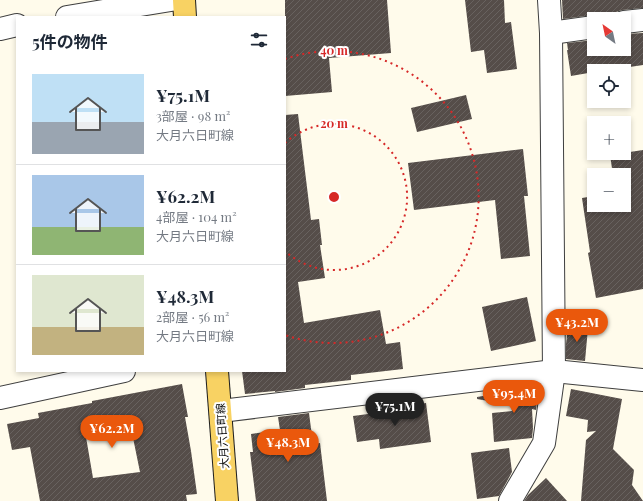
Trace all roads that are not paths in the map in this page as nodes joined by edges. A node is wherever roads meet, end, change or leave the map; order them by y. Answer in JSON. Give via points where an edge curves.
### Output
{"nodes":[{"id":1,"x":171,"y":0,"type":"edge"},
{"id":2,"x":184,"y":0,"type":"edge"},
{"id":3,"x":549,"y":0,"type":"edge"},
{"id":4,"x":73,"y":16,"type":"edge"},
{"id":5,"x":185,"y":16,"type":"edge"},
{"id":6,"x":643,"y":20,"type":"edge"},
{"id":7,"x":631,"y":21,"type":"edge"},
{"id":8,"x":16,"y":25,"type":"edge"},
{"id":9,"x":587,"y":28,"type":"edge"},
{"id":10,"x":0,"y":29,"type":"edge"},
{"id":11,"x":551,"y":33,"type":"junction"},
{"id":12,"x":554,"y":371,"type":"junction"},
{"id":13,"x":119,"y":372,"type":"edge"},
{"id":14,"x":217,"y":372,"type":"edge"},
{"id":15,"x":643,"y":380,"type":"edge"},
{"id":16,"x":0,"y":398,"type":"edge"},
{"id":17,"x":221,"y":412,"type":"junction"},
{"id":18,"x":227,"y":501,"type":"edge"},
{"id":19,"x":510,"y":501,"type":"edge"}],
"edges":[{"from":1,"to":4,"type":"street"},
{"from":2,"to":5,"type":"main road"},
{"from":3,"to":11,"type":"street"},
{"from":6,"to":7,"type":"street"},
{"from":8,"to":10,"type":"street"},
{"from":9,"to":11,"type":"street"},
{"from":11,"to":12,"type":"street"},
{"from":12,"to":15,"type":"street"},
{"from":12,"to":17,"type":"street"},
{"from":12,"to":19,"type":"street","via":[[544,443]]},
{"from":13,"to":16,"type":"street"},
{"from":14,"to":17,"type":"main road","name":"大月六日町線"},
{"from":17,"to":18,"type":"main road","name":"大月六日町線"}]}
